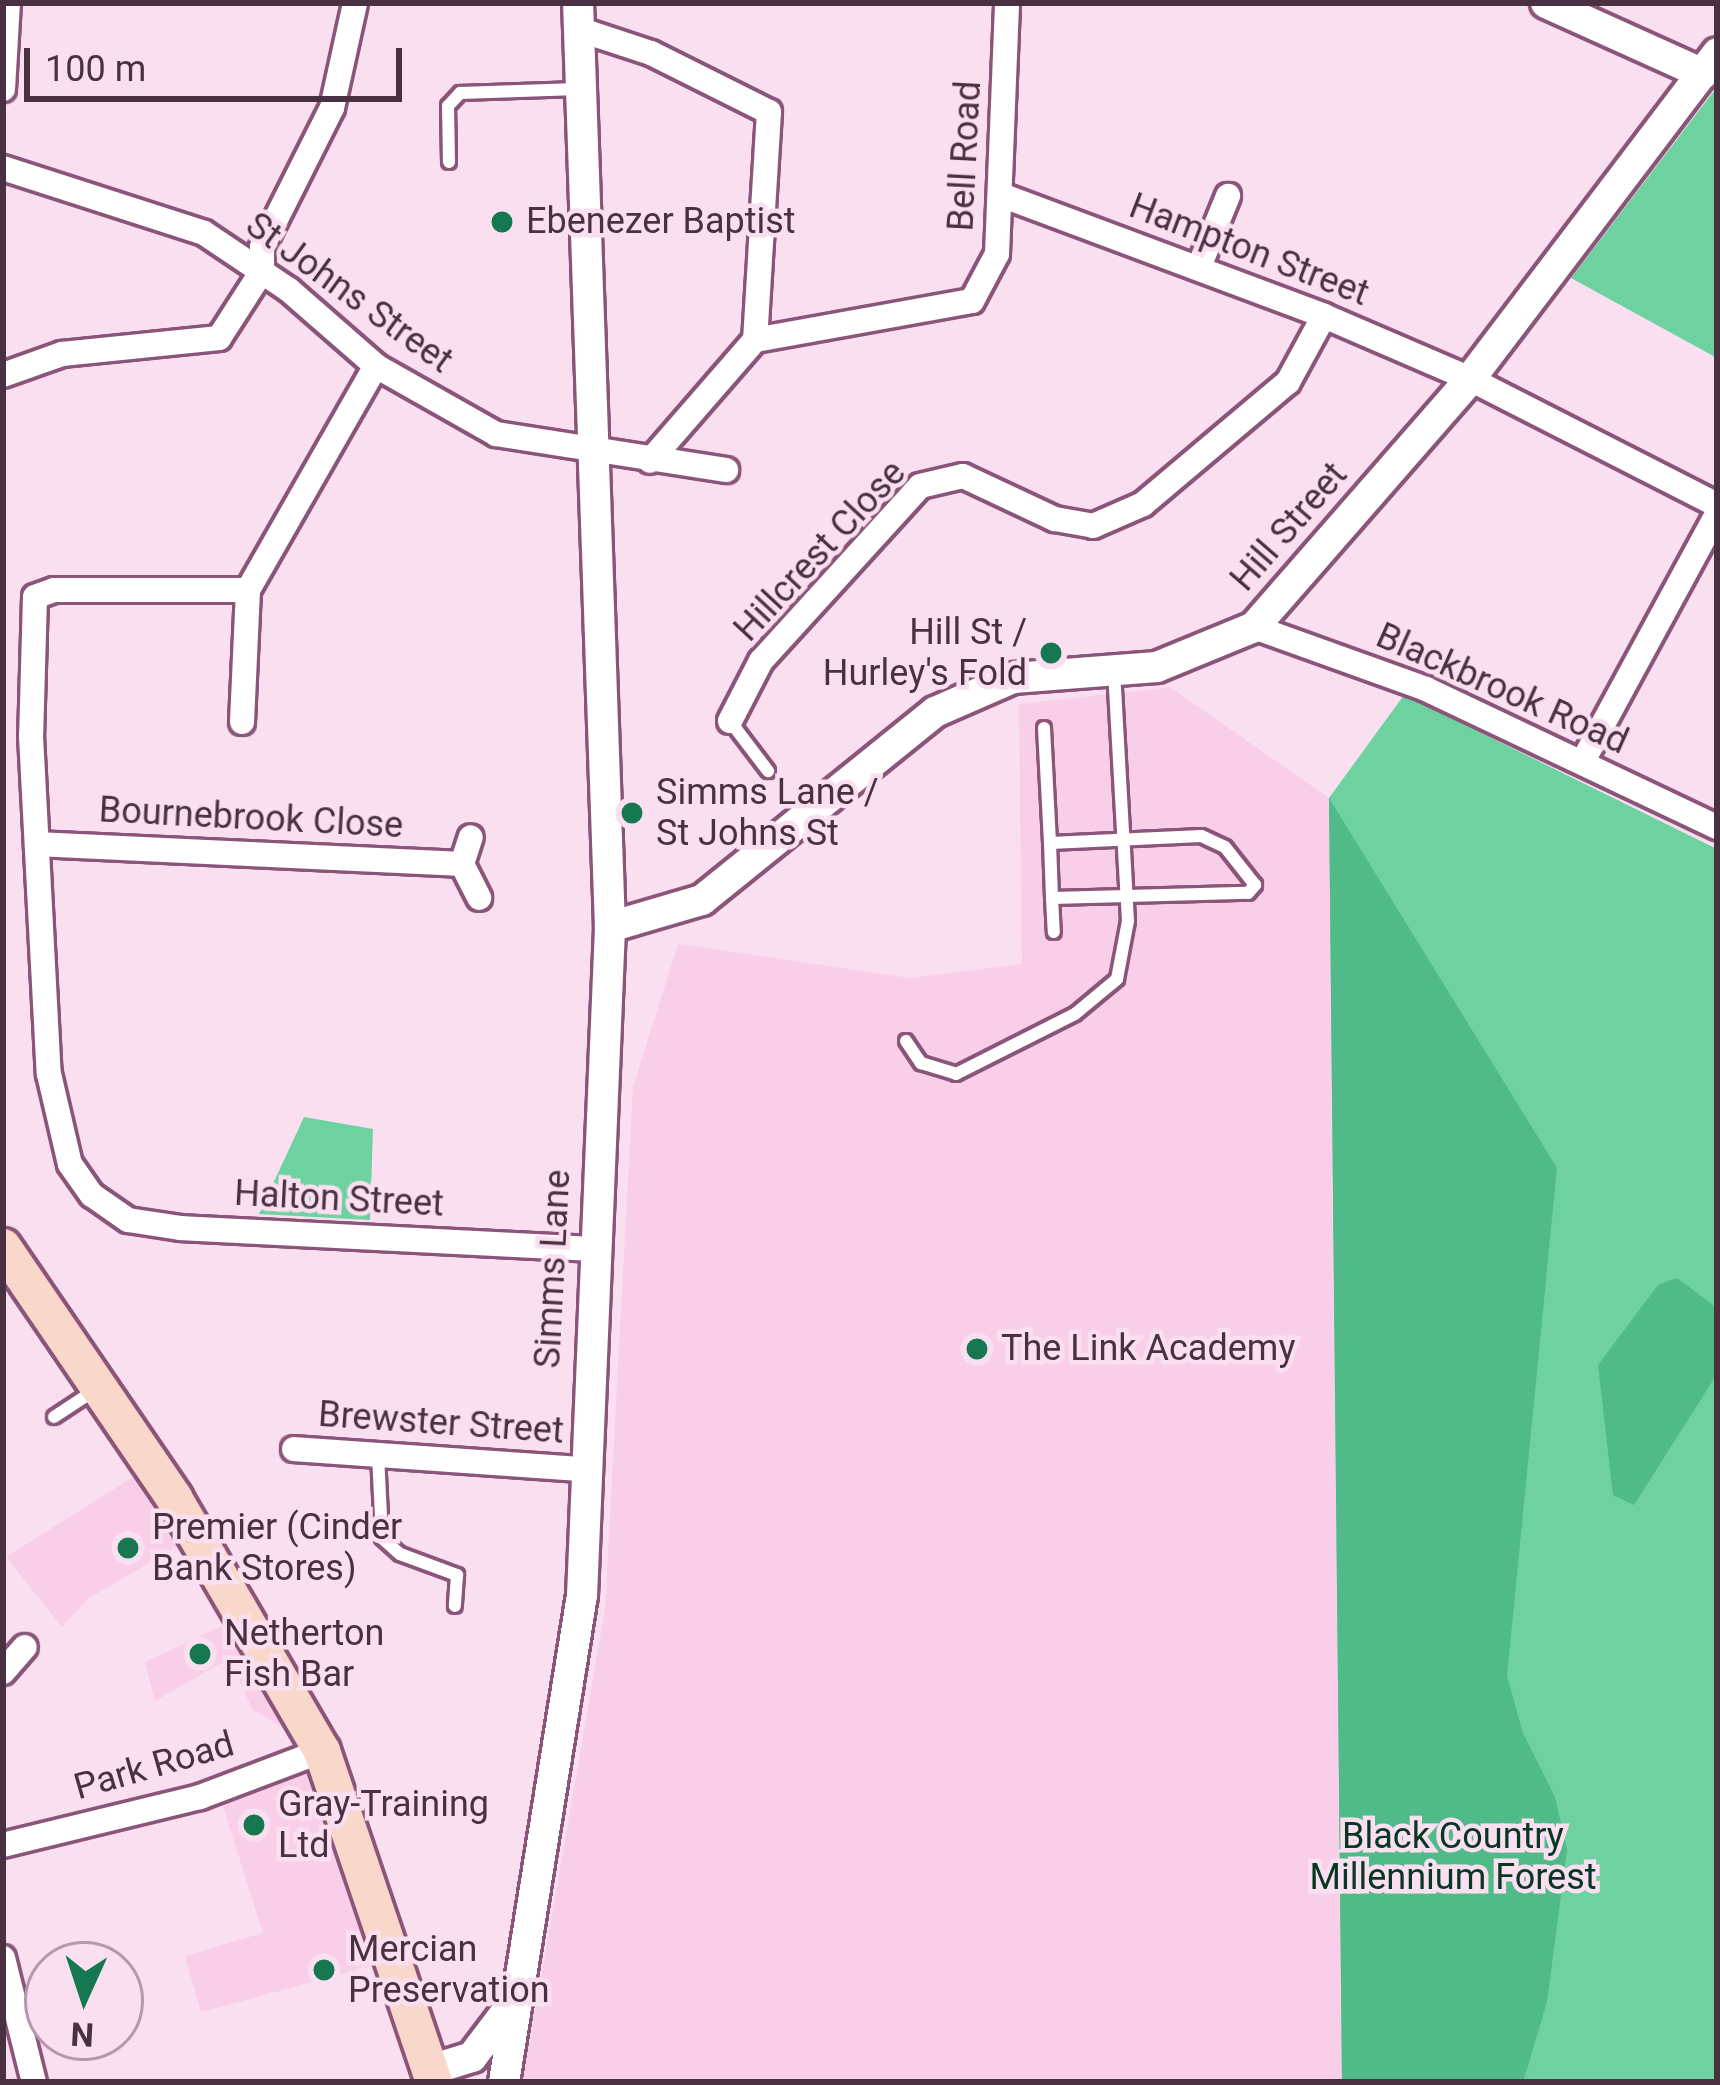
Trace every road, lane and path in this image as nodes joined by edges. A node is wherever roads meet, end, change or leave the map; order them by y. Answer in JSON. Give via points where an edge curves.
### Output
{"nodes":[{"id":1,"x":8,"y":3,"type":"edge"},
{"id":2,"x":356,"y":3,"type":"edge"},
{"id":3,"x":1007,"y":3,"type":"edge"},
{"id":4,"x":1546,"y":3,"type":"edge"},
{"id":5,"x":578,"y":16,"type":"edge"},
{"id":6,"x":1710,"y":64,"type":"edge"},
{"id":7,"x":3,"y":89,"type":"edge"},
{"id":8,"x":580,"y":89,"type":"junction"},
{"id":9,"x":449,"y":162,"type":"dead end"},
{"id":10,"x":3,"y":167,"type":"edge"},
{"id":11,"x":1000,"y":195,"type":"junction"},
{"id":12,"x":1228,"y":196,"type":"dead end"},
{"id":13,"x":1199,"y":267,"type":"junction"},
{"id":14,"x":262,"y":271,"type":"junction"},
{"id":15,"x":1324,"y":316,"type":"junction"},
{"id":16,"x":754,"y":340,"type":"junction"},
{"id":17,"x":376,"y":366,"type":"junction"},
{"id":18,"x":3,"y":375,"type":"edge"},
{"id":19,"x":1470,"y":379,"type":"junction"},
{"id":20,"x":591,"y":454,"type":"junction"},
{"id":21,"x":650,"y":461,"type":"junction"},
{"id":22,"x":727,"y":470,"type":"dead end"},
{"id":23,"x":1717,"y":505,"type":"edge"},
{"id":24,"x":1717,"y":514,"type":"edge"},
{"id":25,"x":248,"y":590,"type":"junction"},
{"id":26,"x":1254,"y":627,"type":"junction"},
{"id":27,"x":1114,"y":669,"type":"junction"},
{"id":28,"x":730,"y":721,"type":"joint"},
{"id":29,"x":242,"y":722,"type":"dead end"},
{"id":30,"x":1044,"y":728,"type":"dead end"},
{"id":31,"x":1583,"y":761,"type":"junction"},
{"id":32,"x":768,"y":771,"type":"dead end"},
{"id":33,"x":1717,"y":827,"type":"edge"},
{"id":34,"x":470,"y":837,"type":"dead end"},
{"id":35,"x":1124,"y":839,"type":"junction"},
{"id":36,"x":1050,"y":843,"type":"junction"},
{"id":37,"x":37,"y":844,"type":"junction"},
{"id":38,"x":462,"y":864,"type":"junction"},
{"id":39,"x":1126,"y":895,"type":"junction"},
{"id":40,"x":478,"y":898,"type":"dead end"},
{"id":41,"x":1052,"y":898,"type":"junction"},
{"id":42,"x":610,"y":927,"type":"junction"},
{"id":43,"x":1054,"y":932,"type":"dead end"},
{"id":44,"x":906,"y":1041,"type":"dead end"},
{"id":45,"x":3,"y":1247,"type":"edge"},
{"id":46,"x":591,"y":1249,"type":"junction"},
{"id":47,"x":101,"y":1386,"type":"junction"},
{"id":48,"x":54,"y":1417,"type":"dead end"},
{"id":49,"x":295,"y":1449,"type":"dead end"},
{"id":50,"x":378,"y":1455,"type":"junction"},
{"id":51,"x":582,"y":1469,"type":"junction"},
{"id":52,"x":455,"y":1606,"type":"dead end"},
{"id":53,"x":25,"y":1647,"type":"dead end"},
{"id":54,"x":3,"y":1672,"type":"edge"},
{"id":55,"x":322,"y":1750,"type":"junction"},
{"id":56,"x":3,"y":1845,"type":"edge"},
{"id":57,"x":3,"y":1958,"type":"edge"},
{"id":58,"x":517,"y":1999,"type":"junction"},
{"id":59,"x":9,"y":2007,"type":"edge"},
{"id":60,"x":432,"y":2076,"type":"edge"},
{"id":61,"x":34,"y":2082,"type":"edge"},
{"id":62,"x":504,"y":2082,"type":"edge"}],
"edges":[{"from":1,"to":7,"type":"street"},
{"from":2,"to":14,"type":"street","via":[[345,74],[262,248]]},
{"from":3,"to":11,"type":"street","name":"Bell Road"},
{"from":4,"to":6,"type":"street"},
{"from":5,"to":8,"type":"street","name":"Simms Lane"},
{"from":5,"to":16,"type":"street","via":[[769,112]]},
{"from":6,"to":19,"type":"street","name":"Hill Street"},
{"from":8,"to":9,"type":"lane","via":[[460,93],[448,106]]},
{"from":8,"to":20,"type":"street","name":"Simms Lane"},
{"from":10,"to":14,"type":"street","name":"St Johns Street","via":[[204,233]]},
{"from":11,"to":13,"type":"street","name":"Hampton Street"},
{"from":11,"to":16,"type":"street","name":"Bell Road","via":[[997,254],[973,302]]},
{"from":12,"to":13,"type":"street"},
{"from":13,"to":15,"type":"street","name":"Hampton Street"},
{"from":14,"to":17,"type":"street","name":"St Johns Street"},
{"from":14,"to":18,"type":"street","via":[[240,314],[205,344],[62,354]]},
{"from":15,"to":19,"type":"street","name":"Hampton Street"},
{"from":15,"to":28,"type":"street","name":"Hillcrest Close","via":[[1288,382],[1143,504],[1094,526],[1055,518],[963,476],[920,486],[761,661]]},
{"from":16,"to":21,"type":"street"},
{"from":17,"to":20,"type":"street","name":"St Johns Street","via":[[496,434]]},
{"from":17,"to":25,"type":"street"},
{"from":19,"to":23,"type":"street","name":"Hampton Street"},
{"from":19,"to":26,"type":"street","name":"Hill Street"},
{"from":20,"to":21,"type":"street","name":"St Johns Street"},
{"from":20,"to":42,"type":"street","name":"Simms Lane"},
{"from":21,"to":22,"type":"street","name":"St Johns Street"},
{"from":24,"to":31,"type":"street"},
{"from":25,"to":29,"type":"street"},
{"from":25,"to":37,"type":"street","via":[[54,590],[34,597]]},
{"from":26,"to":27,"type":"street","name":"Hill Street","via":[[1210,651]]},
{"from":26,"to":31,"type":"street","name":"Blackbrook Road","via":[[1426,689]]},
{"from":27,"to":35,"type":"lane"},
{"from":27,"to":42,"type":"street","name":"Hill Street","via":[[1013,678],[935,712],[702,900]]},
{"from":28,"to":32,"type":"lane"},
{"from":30,"to":36,"type":"lane"},
{"from":31,"to":33,"type":"street","name":"Blackbrook Road"},
{"from":34,"to":38,"type":"street"},
{"from":35,"to":36,"type":"lane"},
{"from":35,"to":39,"type":"lane"},
{"from":35,"to":39,"type":"lane","via":[[1201,836],[1225,847],[1255,885],[1248,892]]},
{"from":36,"to":41,"type":"lane"},
{"from":37,"to":38,"type":"street","name":"Bournebrook Close"},
{"from":37,"to":46,"type":"street","name":"Halton Street","via":[[55,1124],[92,1195],[128,1220],[181,1228]]},
{"from":38,"to":40,"type":"street"},
{"from":39,"to":41,"type":"lane"},
{"from":39,"to":44,"type":"lane","via":[[1117,979],[1075,1014],[956,1074],[920,1064]]},
{"from":41,"to":43,"type":"lane"},
{"from":42,"to":46,"type":"street","name":"Simms Lane"},
{"from":45,"to":47,"type":"main road"},
{"from":46,"to":51,"type":"street","name":"Simms Lane"},
{"from":47,"to":48,"type":"lane"},
{"from":47,"to":55,"type":"main road"},
{"from":49,"to":50,"type":"street","name":"Brewster Street"},
{"from":50,"to":51,"type":"street","name":"Brewster Street"},
{"from":50,"to":52,"type":"lane","via":[[382,1538],[400,1554],[457,1575]]},
{"from":51,"to":58,"type":"street","name":"Simms Lane","via":[[582,1596]]},
{"from":53,"to":54,"type":"street"},
{"from":55,"to":56,"type":"street","name":"Park Road","via":[[200,1797]]},
{"from":55,"to":60,"type":"main road"},
{"from":57,"to":59,"type":"street"},
{"from":58,"to":60,"type":"street","via":[[472,2057]]},
{"from":58,"to":62,"type":"street","name":"Simms Lane"},
{"from":59,"to":61,"type":"street"}]}
